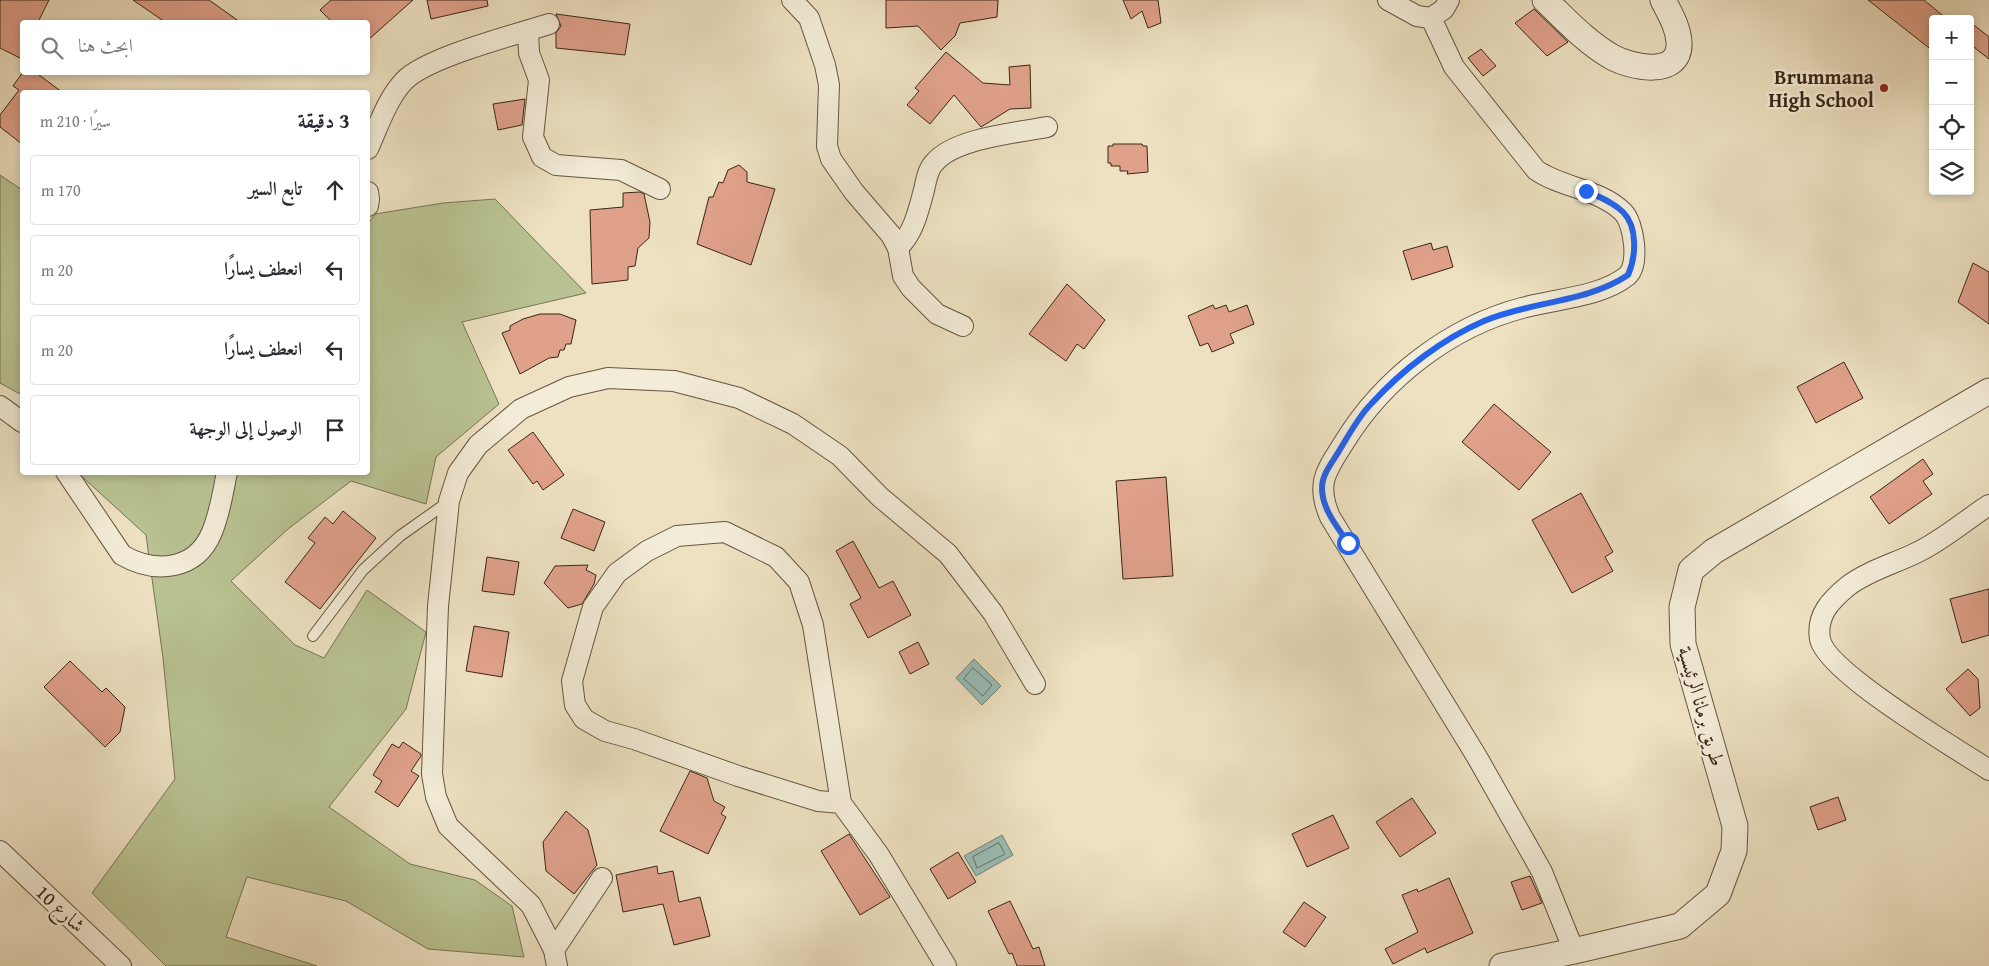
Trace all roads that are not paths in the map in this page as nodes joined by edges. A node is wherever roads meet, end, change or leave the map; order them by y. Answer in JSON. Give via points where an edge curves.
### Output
{"nodes":[{"id":1,"x":792,"y":0,"type":"edge"},
{"id":2,"x":1388,"y":0,"type":"edge"},
{"id":3,"x":1449,"y":0,"type":"edge"},
{"id":4,"x":1545,"y":0,"type":"edge"},
{"id":5,"x":1663,"y":0,"type":"edge"},
{"id":6,"x":1431,"y":18,"type":"junction"},
{"id":7,"x":550,"y":24,"type":"dead end"},
{"id":8,"x":528,"y":31,"type":"junction"},
{"id":9,"x":1047,"y":127,"type":"dead end"},
{"id":10,"x":370,"y":145,"type":"edge"},
{"id":11,"x":660,"y":189,"type":"dead end"},
{"id":12,"x":898,"y":248,"type":"junction"},
{"id":13,"x":963,"y":326,"type":"dead end"},
{"id":14,"x":1989,"y":391,"type":"edge"},
{"id":15,"x":0,"y":406,"type":"edge"},
{"id":16,"x":20,"y":421,"type":"edge"},
{"id":17,"x":68,"y":475,"type":"edge"},
{"id":18,"x":226,"y":475,"type":"edge"},
{"id":19,"x":449,"y":501,"type":"junction"},
{"id":20,"x":1989,"y":505,"type":"edge"},
{"id":21,"x":313,"y":636,"type":"dead end"},
{"id":22,"x":1035,"y":684,"type":"dead end"},
{"id":23,"x":1989,"y":770,"type":"edge"},
{"id":24,"x":841,"y":803,"type":"junction"},
{"id":25,"x":0,"y":851,"type":"edge"},
{"id":26,"x":602,"y":878,"type":"dead end"},
{"id":27,"x":1574,"y":952,"type":"junction"},
{"id":28,"x":556,"y":958,"type":"edge"},
{"id":29,"x":121,"y":966,"type":"edge"},
{"id":30,"x":946,"y":966,"type":"edge"},
{"id":31,"x":1502,"y":966,"type":"edge"}],
"edges":[{"from":1,"to":12,"type":"street","via":[[809,18],[825,65],[829,85],[827,146],[831,159]]},
{"from":2,"to":6,"type":"street","via":[[1417,16]]},
{"from":3,"to":6,"type":"street","via":[[1444,9]]},
{"from":4,"to":5,"type":"street","via":[[1610,56],[1628,65],[1645,68],[1669,63],[1676,56],[1679,45],[1677,28]]},
{"from":6,"to":27,"type":"street","via":[[1454,68],[1536,170],[1547,178],[1609,202],[1623,212],[1630,221],[1634,240],[1633,265],[1628,275],[1591,292],[1483,321],[1430,352],[1400,375],[1370,405],[1326,471],[1322,488],[1324,504],[1477,756],[1542,872]]},
{"from":7,"to":8,"type":"street"},
{"from":8,"to":10,"type":"street","via":[[435,62],[412,73],[396,90]]},
{"from":8,"to":11,"type":"street","via":[[529,53],[539,80],[533,136],[542,157],[556,165],[621,170]]},
{"from":9,"to":12,"type":"street","via":[[972,143],[948,151],[933,163],[916,221]]},
{"from":12,"to":13,"type":"street","via":[[903,276],[923,302],[937,314]]},
{"from":14,"to":27,"type":"street","name":"طريق برمانا الرئيسية","via":[[1714,551],[1691,570],[1682,607],[1683,644],[1736,826],[1734,851],[1718,894],[1680,926]]},
{"from":15,"to":16,"type":"street"},
{"from":17,"to":18,"type":"street","via":[[122,555],[156,568],[185,561],[207,541]]},
{"from":19,"to":21,"type":"lane","via":[[400,536],[363,570]]},
{"from":19,"to":22,"type":"street","via":[[458,473],[478,445],[521,409],[569,387],[608,378],[674,381],[739,398],[793,424],[840,456],[880,497],[948,554],[993,613]]},
{"from":19,"to":28,"type":"street","via":[[438,606],[432,774],[436,797],[448,826],[531,905]]},
{"from":20,"to":23,"type":"street","via":[[1921,551],[1850,584],[1826,605],[1820,622],[1820,640],[1826,653],[1852,677]]},
{"from":24,"to":24,"type":"street","via":[[813,625],[799,582],[776,557],[725,532],[677,536],[648,550],[617,573],[593,607],[572,681],[575,706],[584,719],[605,731],[738,776],[818,801]]},
{"from":24,"to":30,"type":"street","via":[[879,856]]},
{"from":25,"to":29,"type":"street","name":"شارع 10"},
{"from":26,"to":28,"type":"street"},
{"from":27,"to":31,"type":"street","name":"طريق برمانا الرئيسية"}]}
